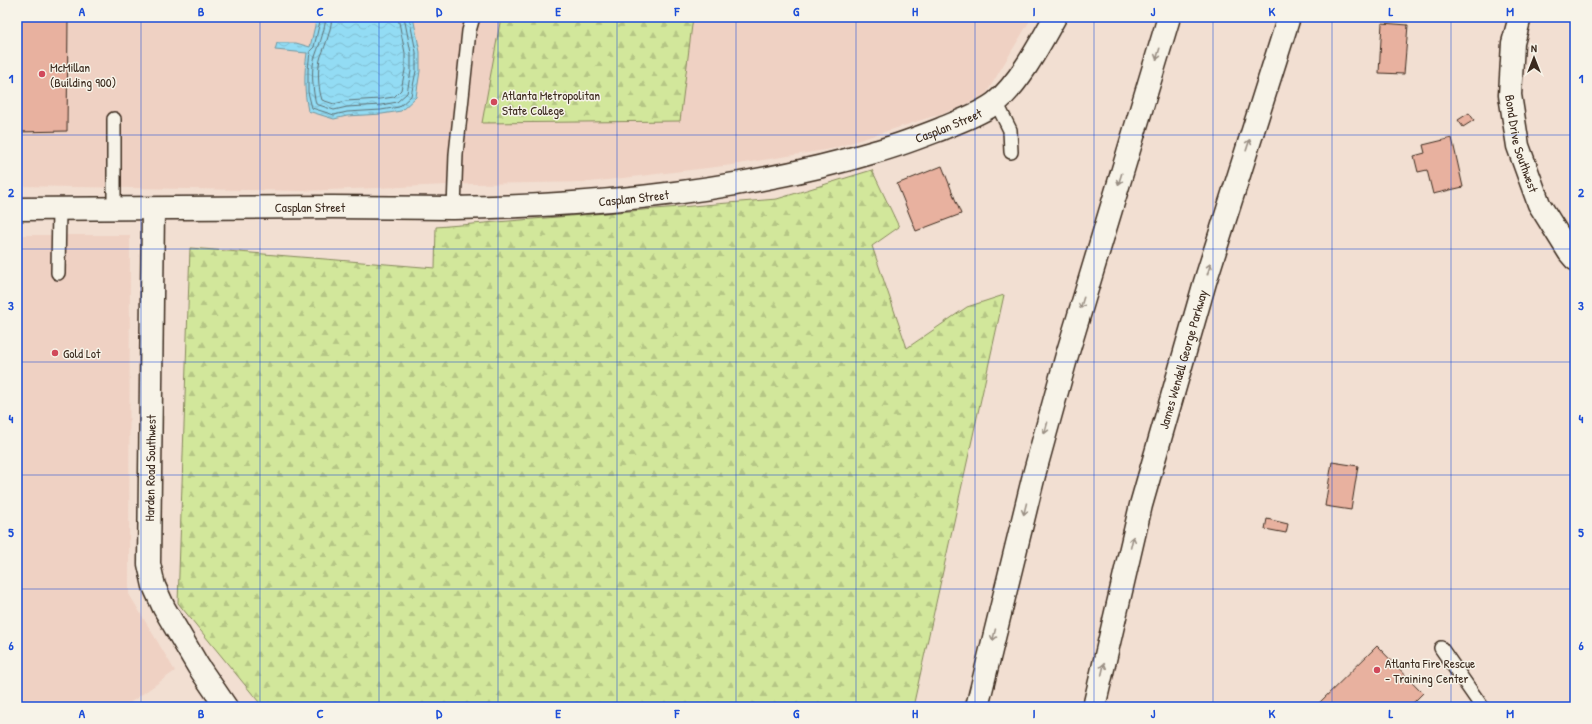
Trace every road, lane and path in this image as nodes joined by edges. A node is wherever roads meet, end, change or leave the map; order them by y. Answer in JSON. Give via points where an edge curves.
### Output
{"nodes":[{"id":1,"x":473,"y":17,"type":"edge"},
{"id":2,"x":1055,"y":17,"type":"edge"},
{"id":3,"x":1169,"y":17,"type":"edge"},
{"id":4,"x":1289,"y":17,"type":"edge"},
{"id":5,"x":1520,"y":17,"type":"edge"},
{"id":6,"x":996,"y":102,"type":"junction"},
{"id":7,"x":114,"y":119,"type":"dead end"},
{"id":8,"x":1012,"y":152,"type":"dead end"},
{"id":9,"x":454,"y":208,"type":"junction"},
{"id":10,"x":17,"y":209,"type":"edge"},
{"id":11,"x":59,"y":209,"type":"junction"},
{"id":12,"x":114,"y":209,"type":"junction"},
{"id":13,"x":153,"y":209,"type":"junction"},
{"id":14,"x":1575,"y":259,"type":"edge"},
{"id":15,"x":58,"y":273,"type":"dead end"},
{"id":16,"x":1441,"y":648,"type":"dead end"},
{"id":17,"x":226,"y":707,"type":"edge"},
{"id":18,"x":977,"y":707,"type":"edge"},
{"id":19,"x":1094,"y":707,"type":"edge"},
{"id":20,"x":1482,"y":707,"type":"edge"}],
"edges":[{"from":1,"to":9,"type":"lane","via":[[469,31],[456,154]]},
{"from":2,"to":6,"type":"main road","name":"Casplan Street","via":[[1008,91]]},
{"from":3,"to":18,"type":"main road","one_way":true,"via":[[1067,354],[1035,471]]},
{"from":19,"to":4,"type":"main road","name":"James Wendell George Parkway","one_way":true,"via":[[1141,505],[1205,282]]},
{"from":5,"to":14,"type":"main road","name":"Bond Drive Southwest","via":[[1513,43],[1510,95],[1518,146],[1538,204]]},
{"from":6,"to":8,"type":"lane","via":[[1010,130]]},
{"from":6,"to":9,"type":"main road","name":"Casplan Street","via":[[972,117],[897,146],[790,174],[640,197]]},
{"from":7,"to":12,"type":"lane"},
{"from":9,"to":13,"type":"main road","name":"Casplan Street"},
{"from":10,"to":11,"type":"main road","name":"Casplan Street"},
{"from":11,"to":12,"type":"main road","name":"Casplan Street"},
{"from":11,"to":15,"type":"lane"},
{"from":12,"to":13,"type":"main road","name":"Casplan Street"},
{"from":13,"to":17,"type":"main road","name":"Harden Road Southwest","via":[[149,564],[154,586],[164,608]]},
{"from":16,"to":20,"type":"lane"}]}
